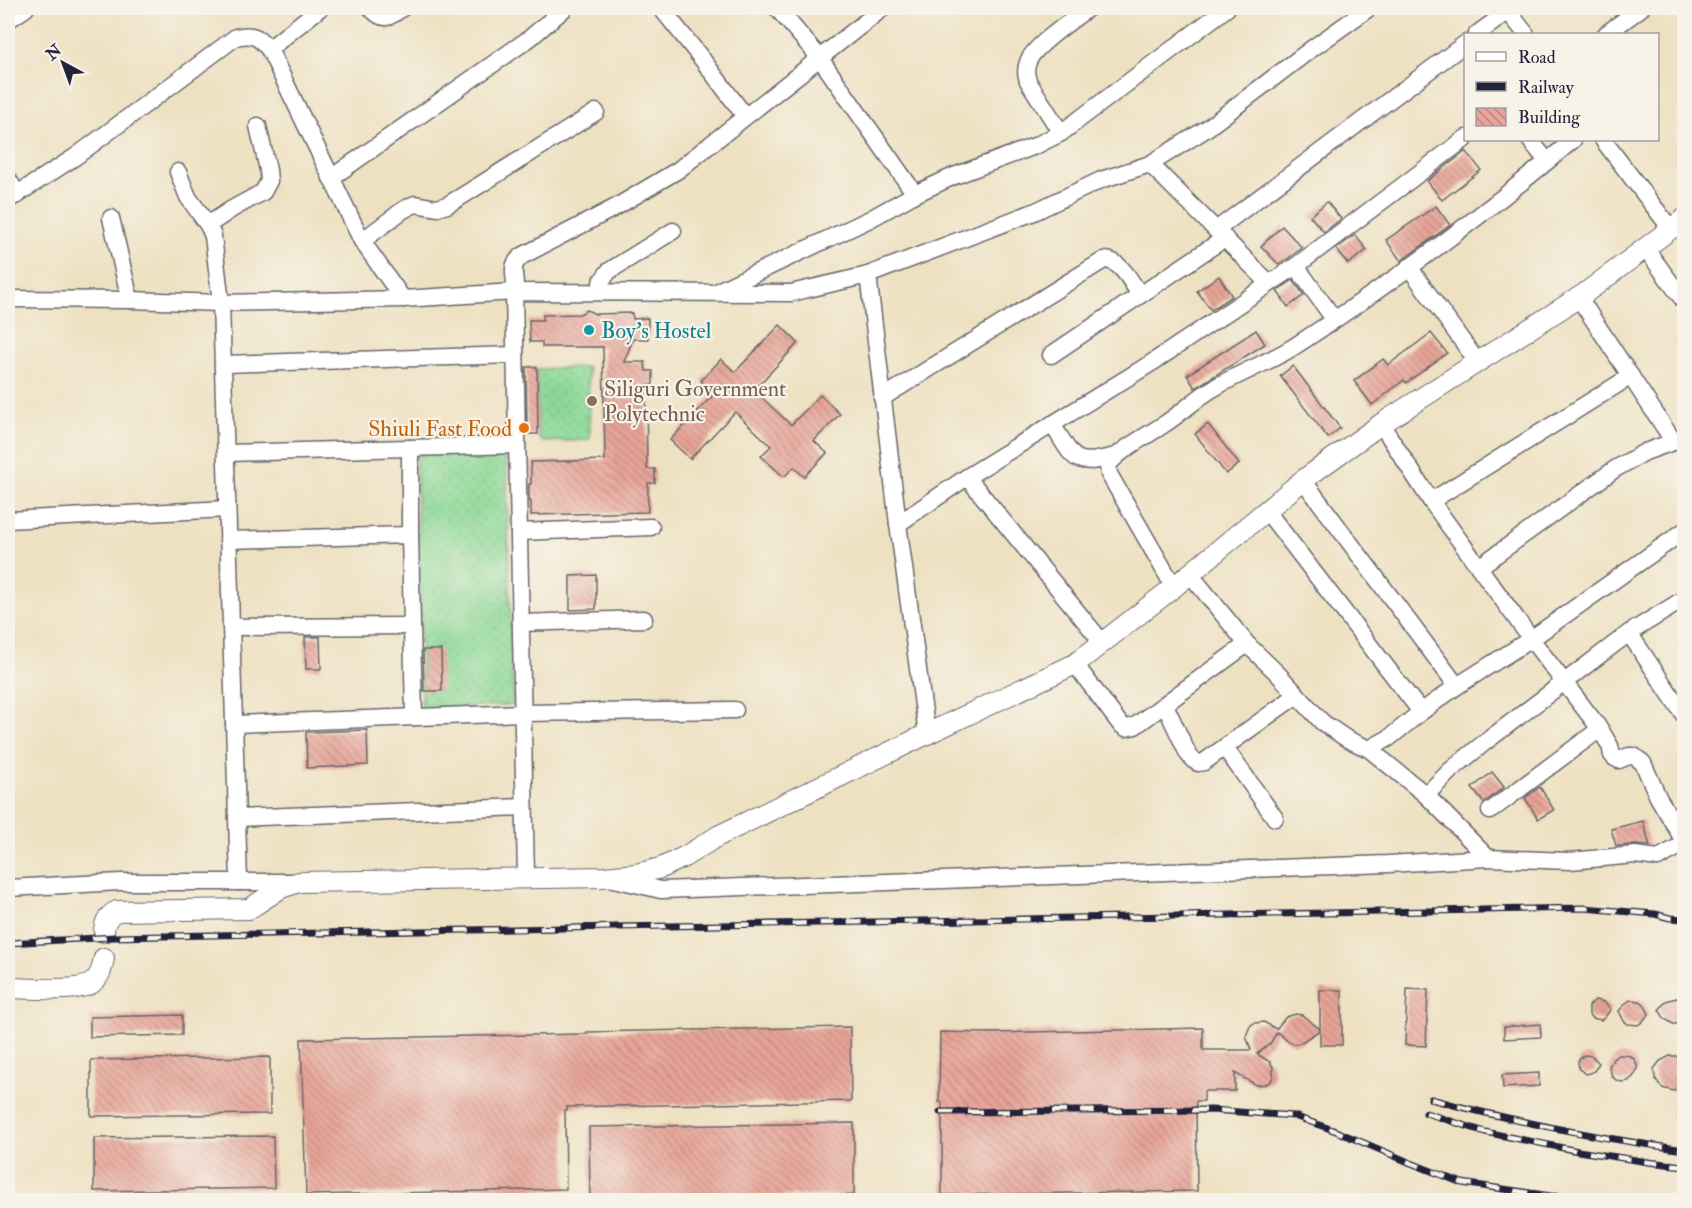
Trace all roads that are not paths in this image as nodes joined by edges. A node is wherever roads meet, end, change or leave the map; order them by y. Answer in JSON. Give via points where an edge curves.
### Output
{"nodes":[{"id":1,"x":26,"y":8,"type":"edge"},
{"id":2,"x":320,"y":8,"type":"edge"},
{"id":3,"x":371,"y":8,"type":"edge"},
{"id":4,"x":402,"y":8,"type":"edge"},
{"id":5,"x":565,"y":8,"type":"edge"},
{"id":6,"x":661,"y":8,"type":"edge"},
{"id":7,"x":777,"y":8,"type":"edge"},
{"id":8,"x":883,"y":8,"type":"edge"},
{"id":9,"x":1088,"y":8,"type":"edge"},
{"id":10,"x":1227,"y":8,"type":"edge"},
{"id":11,"x":1369,"y":8,"type":"edge"},
{"id":12,"x":1641,"y":8,"type":"edge"},
{"id":13,"x":1511,"y":9,"type":"edge"},
{"id":14,"x":8,"y":20,"type":"edge"},
{"id":15,"x":1478,"y":33,"type":"edge"},
{"id":16,"x":1525,"y":33,"type":"edge"},
{"id":17,"x":1607,"y":33,"type":"edge"},
{"id":18,"x":1464,"y":45,"type":"edge"},
{"id":19,"x":269,"y":49,"type":"junction"},
{"id":20,"x":819,"y":57,"type":"junction"},
{"id":21,"x":596,"y":112,"type":"dead end"},
{"id":22,"x":745,"y":117,"type":"junction"},
{"id":23,"x":258,"y":126,"type":"dead end"},
{"id":24,"x":1061,"y":133,"type":"junction"},
{"id":25,"x":1464,"y":140,"type":"edge"},
{"id":26,"x":1531,"y":141,"type":"edge"},
{"id":27,"x":1572,"y":141,"type":"edge"},
{"id":28,"x":1604,"y":141,"type":"edge"},
{"id":29,"x":1547,"y":161,"type":"junction"},
{"id":30,"x":1150,"y":164,"type":"junction"},
{"id":31,"x":178,"y":172,"type":"dead end"},
{"id":32,"x":331,"y":178,"type":"junction"},
{"id":33,"x":8,"y":179,"type":"edge"},
{"id":34,"x":915,"y":194,"type":"junction"},
{"id":35,"x":13,"y":198,"type":"edge"},
{"id":36,"x":111,"y":218,"type":"dead end"},
{"id":37,"x":1678,"y":224,"type":"edge"},
{"id":38,"x":208,"y":225,"type":"junction"},
{"id":39,"x":673,"y":231,"type":"dead end"},
{"id":40,"x":1220,"y":234,"type":"junction"},
{"id":41,"x":362,"y":241,"type":"junction"},
{"id":42,"x":1646,"y":249,"type":"junction"},
{"id":43,"x":1296,"y":266,"type":"junction"},
{"id":44,"x":1409,"y":267,"type":"junction"},
{"id":45,"x":868,"y":275,"type":"junction"},
{"id":46,"x":1269,"y":283,"type":"junction"},
{"id":47,"x":514,"y":292,"type":"junction"},
{"id":48,"x":602,"y":292,"type":"junction"},
{"id":49,"x":714,"y":292,"type":"junction"},
{"id":50,"x":1140,"y":295,"type":"junction"},
{"id":51,"x":1579,"y":298,"type":"junction"},
{"id":52,"x":8,"y":299,"type":"edge"},
{"id":53,"x":403,"y":299,"type":"junction"},
{"id":54,"x":130,"y":300,"type":"junction"},
{"id":55,"x":1684,"y":301,"type":"edge"},
{"id":56,"x":221,"y":303,"type":"junction"},
{"id":57,"x":1334,"y":319,"type":"junction"},
{"id":58,"x":1051,"y":356,"type":"dead end"},
{"id":59,"x":519,"y":358,"type":"junction"},
{"id":60,"x":1478,"y":363,"type":"junction"},
{"id":61,"x":223,"y":364,"type":"junction"},
{"id":62,"x":1631,"y":376,"type":"junction"},
{"id":63,"x":882,"y":398,"type":"junction"},
{"id":64,"x":1052,"y":424,"type":"junction"},
{"id":65,"x":1381,"y":424,"type":"junction"},
{"id":66,"x":1679,"y":440,"type":"edge"},
{"id":67,"x":410,"y":448,"type":"junction"},
{"id":68,"x":520,"y":449,"type":"junction"},
{"id":69,"x":226,"y":453,"type":"junction"},
{"id":70,"x":1115,"y":456,"type":"junction"},
{"id":71,"x":967,"y":477,"type":"junction"},
{"id":72,"x":1303,"y":480,"type":"junction"},
{"id":73,"x":1431,"y":501,"type":"junction"},
{"id":74,"x":227,"y":509,"type":"junction"},
{"id":75,"x":1266,"y":510,"type":"junction"},
{"id":76,"x":8,"y":520,"type":"edge"},
{"id":77,"x":898,"y":524,"type":"junction"},
{"id":78,"x":651,"y":527,"type":"dead end"},
{"id":79,"x":1684,"y":531,"type":"edge"},
{"id":80,"x":519,"y":532,"type":"junction"},
{"id":81,"x":410,"y":535,"type":"junction"},
{"id":82,"x":228,"y":540,"type":"junction"},
{"id":83,"x":1479,"y":567,"type":"junction"},
{"id":84,"x":1190,"y":574,"type":"junction"},
{"id":85,"x":1174,"y":587,"type":"junction"},
{"id":86,"x":1684,"y":599,"type":"edge"},
{"id":87,"x":644,"y":619,"type":"dead end"},
{"id":88,"x":521,"y":623,"type":"junction"},
{"id":89,"x":412,"y":626,"type":"junction"},
{"id":90,"x":231,"y":627,"type":"junction"},
{"id":91,"x":1629,"y":633,"type":"junction"},
{"id":92,"x":1532,"y":639,"type":"junction"},
{"id":93,"x":1102,"y":642,"type":"junction"},
{"id":94,"x":1247,"y":644,"type":"junction"},
{"id":95,"x":1075,"y":664,"type":"junction"},
{"id":96,"x":1564,"y":682,"type":"junction"},
{"id":97,"x":1457,"y":686,"type":"junction"},
{"id":98,"x":1297,"y":695,"type":"junction"},
{"id":99,"x":1165,"y":705,"type":"junction"},
{"id":100,"x":735,"y":710,"type":"dead end"},
{"id":101,"x":1421,"y":711,"type":"junction"},
{"id":102,"x":522,"y":713,"type":"junction"},
{"id":103,"x":1684,"y":715,"type":"edge"},
{"id":104,"x":414,"y":717,"type":"junction"},
{"id":105,"x":234,"y":724,"type":"junction"},
{"id":106,"x":1600,"y":729,"type":"junction"},
{"id":107,"x":927,"y":734,"type":"junction"},
{"id":108,"x":1225,"y":748,"type":"junction"},
{"id":109,"x":1370,"y":749,"type":"junction"},
{"id":110,"x":1426,"y":795,"type":"junction"},
{"id":111,"x":524,"y":807,"type":"junction"},
{"id":112,"x":1490,"y":811,"type":"dead end"},
{"id":113,"x":237,"y":818,"type":"junction"},
{"id":114,"x":1275,"y":818,"type":"dead end"},
{"id":115,"x":1684,"y":842,"type":"edge"},
{"id":116,"x":1488,"y":858,"type":"junction"},
{"id":117,"x":1658,"y":858,"type":"junction"},
{"id":118,"x":1684,"y":860,"type":"edge"},
{"id":119,"x":604,"y":877,"type":"junction"},
{"id":120,"x":526,"y":878,"type":"junction"},
{"id":121,"x":239,"y":882,"type":"junction"},
{"id":122,"x":299,"y":882,"type":"junction"},
{"id":123,"x":8,"y":888,"type":"edge"},
{"id":124,"x":104,"y":932,"type":"dead end"},
{"id":125,"x":104,"y":958,"type":"dead end"},
{"id":126,"x":8,"y":988,"type":"edge"}],
"edges":[{"from":1,"to":14,"type":"street"},
{"from":2,"to":19,"type":"street"},
{"from":3,"to":4,"type":"street","via":[[385,18]]},
{"from":5,"to":32,"type":"street","via":[[530,38]]},
{"from":6,"to":22,"type":"street"},
{"from":7,"to":20,"type":"street"},
{"from":8,"to":20,"type":"street"},
{"from":9,"to":24,"type":"street","via":[[1035,50],[1028,61],[1028,81]]},
{"from":10,"to":24,"type":"street"},
{"from":11,"to":30,"type":"street","via":[[1206,129]]},
{"from":12,"to":17,"type":"street"},
{"from":13,"to":15,"type":"street"},
{"from":13,"to":16,"type":"street"},
{"from":18,"to":40,"type":"street"},
{"from":19,"to":32,"type":"street"},
{"from":19,"to":35,"type":"street","via":[[261,39],[247,34],[236,37],[75,157]]},
{"from":20,"to":22,"type":"street"},
{"from":20,"to":34,"type":"street"},
{"from":21,"to":41,"type":"street","via":[[453,202],[437,208],[415,204]]},
{"from":22,"to":47,"type":"street","via":[[678,170],[522,256],[513,269]]},
{"from":23,"to":38,"type":"street","via":[[269,181],[263,192]]},
{"from":24,"to":34,"type":"street"},
{"from":25,"to":43,"type":"street"},
{"from":26,"to":29,"type":"street"},
{"from":27,"to":29,"type":"street"},
{"from":28,"to":37,"type":"street"},
{"from":29,"to":44,"type":"street"},
{"from":30,"to":40,"type":"street"},
{"from":30,"to":45,"type":"street","via":[[1101,180],[1034,212]]},
{"from":31,"to":38,"type":"street","via":[[188,197]]},
{"from":32,"to":41,"type":"street"},
{"from":33,"to":35,"type":"street"},
{"from":34,"to":49,"type":"street"},
{"from":36,"to":54,"type":"street"},
{"from":37,"to":42,"type":"street"},
{"from":38,"to":56,"type":"street","via":[[213,236]]},
{"from":39,"to":48,"type":"street","via":[[609,271],[601,282]]},
{"from":40,"to":46,"type":"street"},
{"from":40,"to":50,"type":"street"},
{"from":41,"to":53,"type":"street"},
{"from":42,"to":51,"type":"street"},
{"from":42,"to":55,"type":"street"},
{"from":43,"to":46,"type":"street"},
{"from":43,"to":57,"type":"street"},
{"from":44,"to":57,"type":"street"},
{"from":44,"to":60,"type":"street"},
{"from":45,"to":49,"type":"street","via":[[791,293]]},
{"from":45,"to":63,"type":"street"},
{"from":46,"to":64,"type":"street","via":[[1153,362]]},
{"from":47,"to":48,"type":"street"},
{"from":47,"to":53,"type":"street"},
{"from":47,"to":59,"type":"street"},
{"from":48,"to":49,"type":"street"},
{"from":50,"to":58,"type":"street"},
{"from":50,"to":63,"type":"street","via":[[1116,264],[1104,261]]},
{"from":51,"to":60,"type":"street"},
{"from":51,"to":62,"type":"street"},
{"from":52,"to":54,"type":"street"},
{"from":53,"to":56,"type":"street"},
{"from":54,"to":56,"type":"street"},
{"from":56,"to":61,"type":"street"},
{"from":57,"to":70,"type":"street","via":[[1293,347],[1212,389]]},
{"from":59,"to":61,"type":"street"},
{"from":59,"to":68,"type":"street"},
{"from":60,"to":65,"type":"street"},
{"from":61,"to":69,"type":"street"},
{"from":62,"to":66,"type":"street"},
{"from":62,"to":73,"type":"street"},
{"from":63,"to":77,"type":"street"},
{"from":64,"to":70,"type":"street","via":[[1069,450],[1084,462]]},
{"from":64,"to":71,"type":"street"},
{"from":65,"to":72,"type":"street"},
{"from":65,"to":73,"type":"street"},
{"from":66,"to":83,"type":"street","via":[[1645,452],[1615,469]]},
{"from":67,"to":68,"type":"street"},
{"from":67,"to":69,"type":"street"},
{"from":67,"to":81,"type":"street"},
{"from":68,"to":80,"type":"street"},
{"from":69,"to":74,"type":"street"},
{"from":70,"to":85,"type":"street","via":[[1108,465],[1109,474]]},
{"from":71,"to":77,"type":"street"},
{"from":71,"to":93,"type":"street"},
{"from":72,"to":75,"type":"street"},
{"from":72,"to":97,"type":"street"},
{"from":73,"to":83,"type":"street"},
{"from":74,"to":76,"type":"street"},
{"from":74,"to":82,"type":"street"},
{"from":75,"to":84,"type":"street"},
{"from":75,"to":101,"type":"street"},
{"from":77,"to":107,"type":"street"},
{"from":78,"to":80,"type":"street"},
{"from":79,"to":92,"type":"street"},
{"from":80,"to":88,"type":"street"},
{"from":81,"to":82,"type":"street"},
{"from":81,"to":89,"type":"street"},
{"from":82,"to":90,"type":"street"},
{"from":83,"to":92,"type":"street"},
{"from":84,"to":85,"type":"street"},
{"from":84,"to":94,"type":"street"},
{"from":85,"to":93,"type":"street"},
{"from":86,"to":91,"type":"street"},
{"from":87,"to":88,"type":"street"},
{"from":88,"to":102,"type":"street"},
{"from":89,"to":90,"type":"street"},
{"from":89,"to":104,"type":"street"},
{"from":90,"to":105,"type":"street"},
{"from":91,"to":96,"type":"street"},
{"from":91,"to":103,"type":"street"},
{"from":92,"to":96,"type":"street"},
{"from":92,"to":97,"type":"street"},
{"from":93,"to":95,"type":"street"},
{"from":94,"to":98,"type":"street"},
{"from":94,"to":99,"type":"street"},
{"from":95,"to":99,"type":"street","via":[[1126,728]]},
{"from":95,"to":107,"type":"street"},
{"from":96,"to":106,"type":"street"},
{"from":96,"to":110,"type":"street","via":[[1451,770]]},
{"from":97,"to":101,"type":"street"},
{"from":98,"to":108,"type":"street"},
{"from":98,"to":109,"type":"street","via":[[1322,722]]},
{"from":99,"to":108,"type":"street","via":[[1193,760],[1204,762]]},
{"from":100,"to":102,"type":"street"},
{"from":101,"to":109,"type":"street"},
{"from":102,"to":104,"type":"street"},
{"from":102,"to":111,"type":"street"},
{"from":104,"to":105,"type":"street"},
{"from":105,"to":113,"type":"street"},
{"from":106,"to":112,"type":"street"},
{"from":106,"to":115,"type":"street","via":[[1615,758],[1634,756],[1643,763]]},
{"from":107,"to":119,"type":"street","via":[[661,868]]},
{"from":108,"to":114,"type":"street"},
{"from":109,"to":110,"type":"street"},
{"from":110,"to":116,"type":"street"},
{"from":111,"to":113,"type":"street"},
{"from":111,"to":120,"type":"street"},
{"from":113,"to":121,"type":"street"},
{"from":115,"to":117,"type":"street"},
{"from":116,"to":117,"type":"street"},
{"from":116,"to":119,"type":"street","via":[[661,890]]},
{"from":117,"to":118,"type":"street"},
{"from":119,"to":120,"type":"street"},
{"from":120,"to":122,"type":"street"},
{"from":121,"to":122,"type":"street"},
{"from":121,"to":123,"type":"street","via":[[121,882]]},
{"from":122,"to":124,"type":"street","via":[[281,888],[249,909],[117,910],[108,918]]},
{"from":125,"to":126,"type":"street","via":[[100,974],[85,987]]}]}
